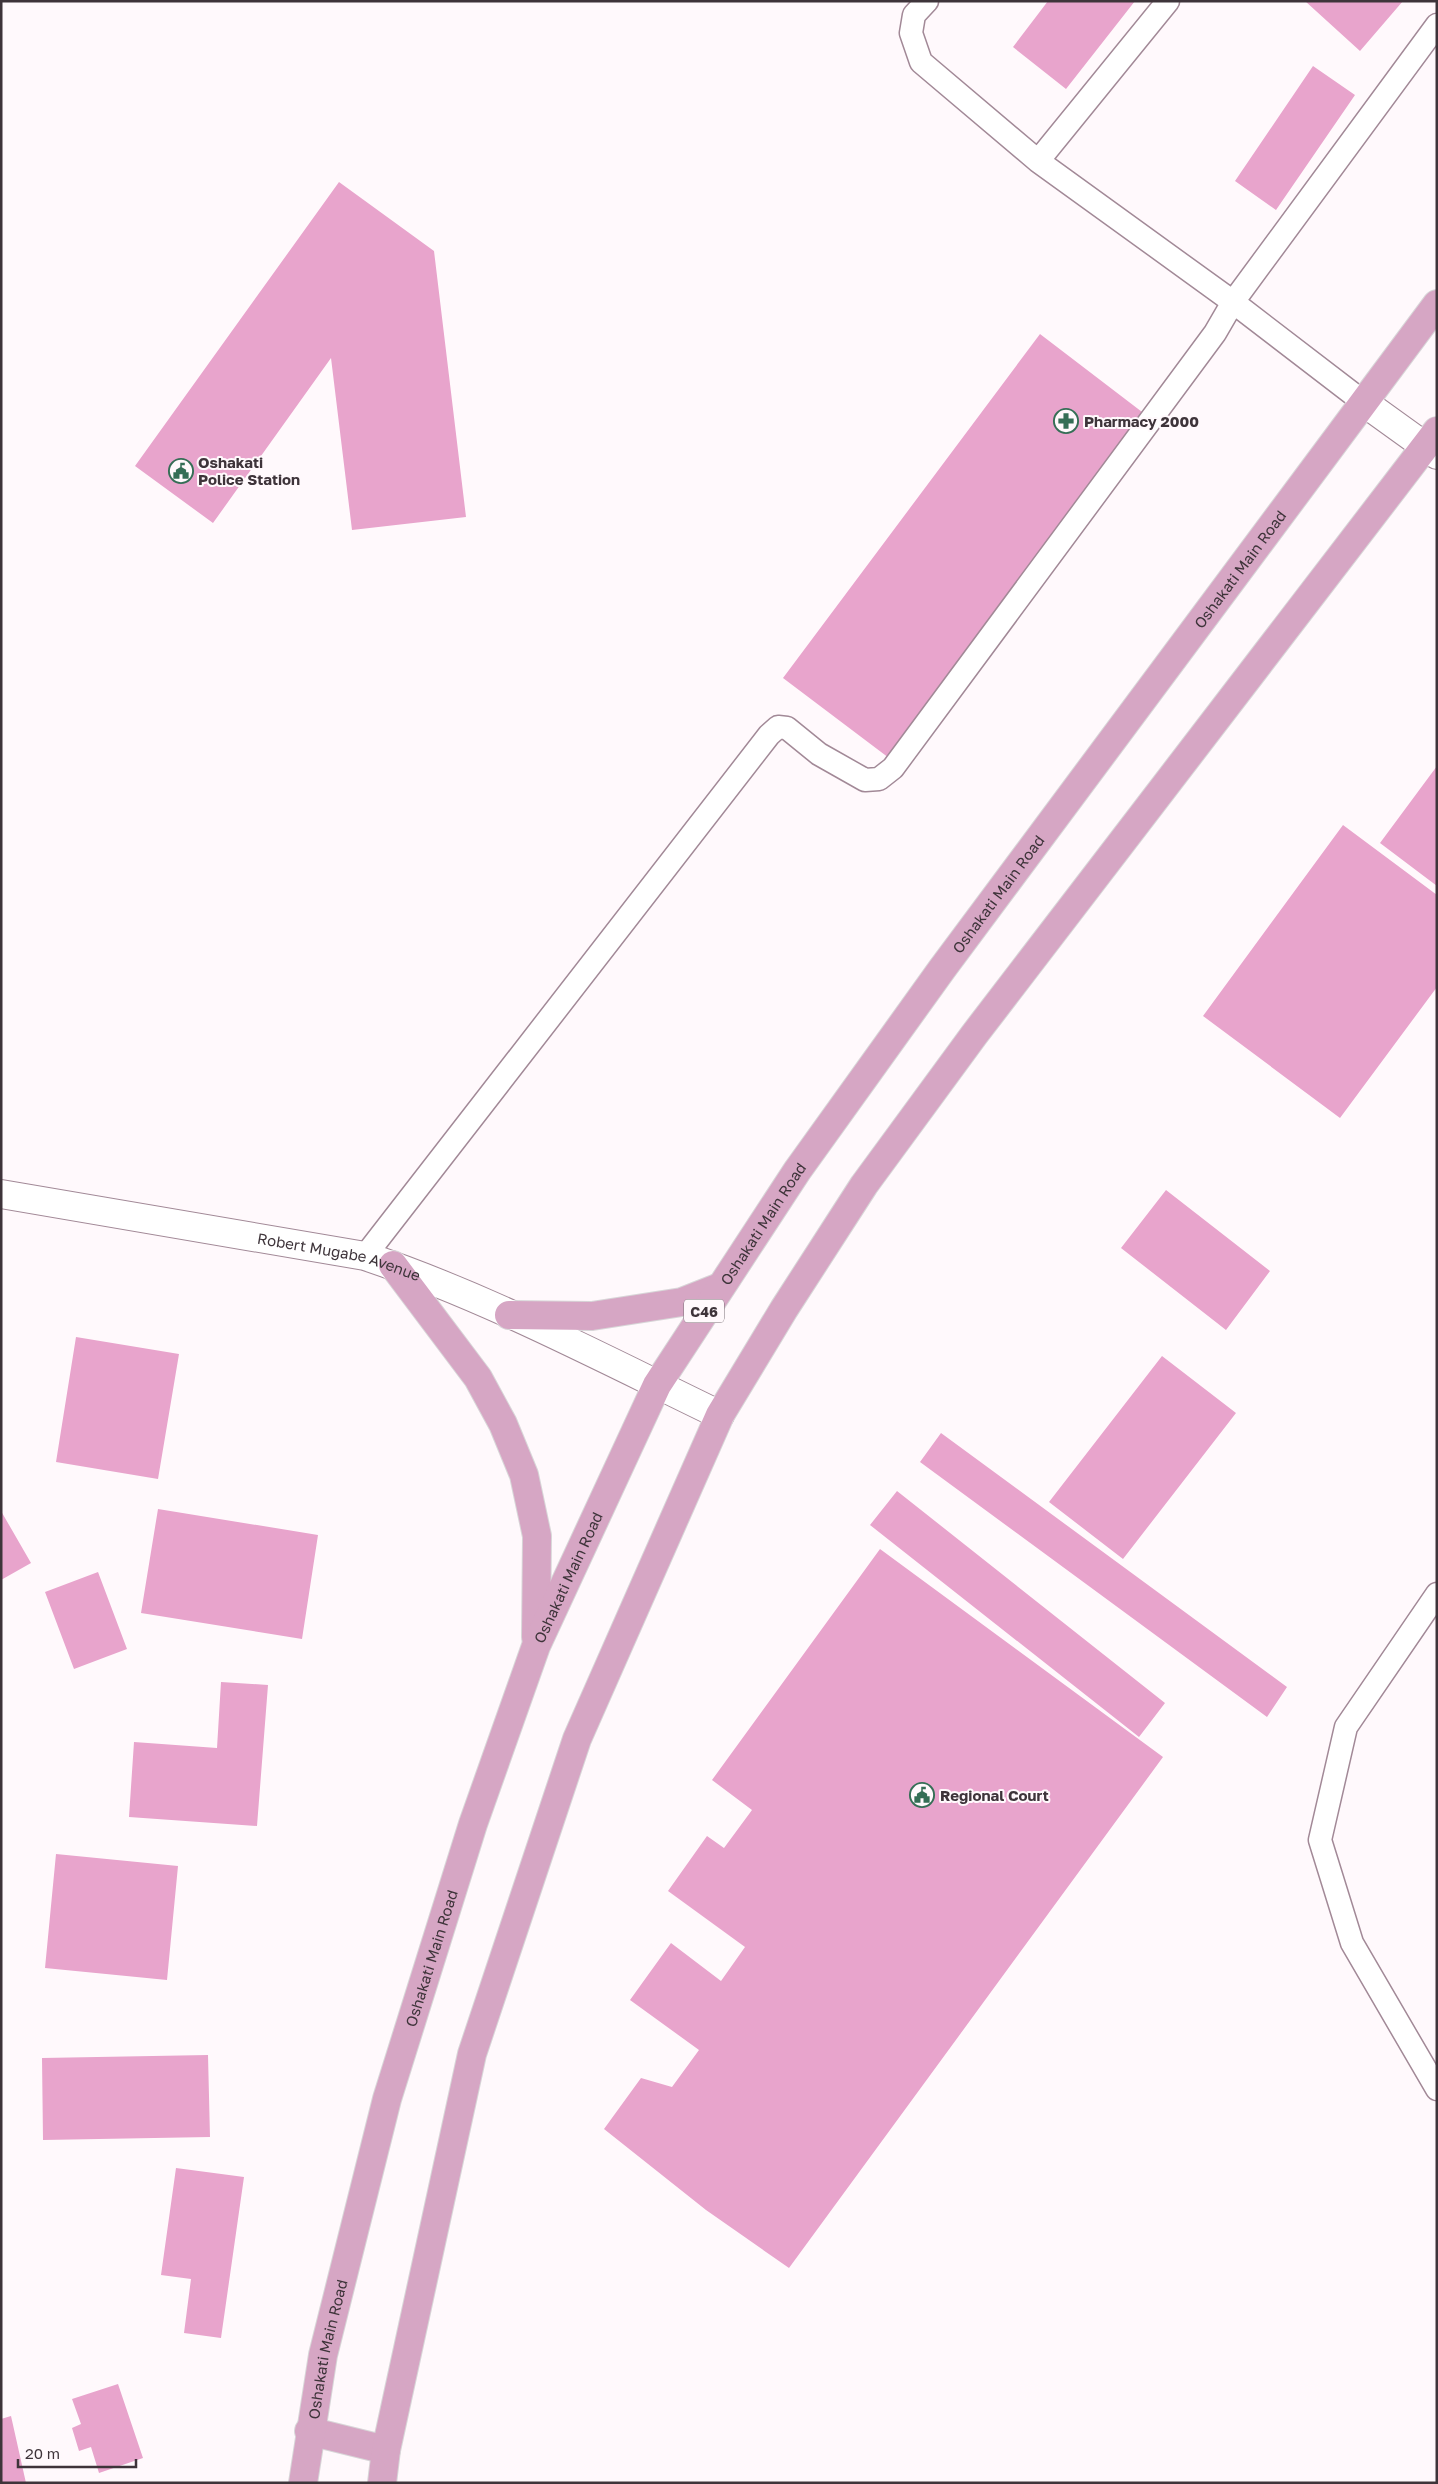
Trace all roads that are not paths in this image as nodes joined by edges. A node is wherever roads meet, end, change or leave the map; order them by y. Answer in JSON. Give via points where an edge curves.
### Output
{"nodes":[{"id":1,"x":927,"y":1,"type":"edge"},
{"id":2,"x":1168,"y":1,"type":"edge"},
{"id":3,"x":1437,"y":25,"type":"edge"},
{"id":4,"x":1038,"y":161,"type":"junction"},
{"id":5,"x":1233,"y":302,"type":"junction"},
{"id":6,"x":1437,"y":304,"type":"edge"},
{"id":7,"x":1362,"y":401,"type":"junction"},
{"id":8,"x":1433,"y":444,"type":"edge"},
{"id":9,"x":1,"y":1194,"type":"edge"},
{"id":10,"x":365,"y":1256,"type":"junction"},
{"id":11,"x":393,"y":1265,"type":"junction"},
{"id":12,"x":720,"y":1287,"type":"junction"},
{"id":13,"x":508,"y":1315,"type":"junction"},
{"id":14,"x":657,"y":1385,"type":"junction"},
{"id":15,"x":720,"y":1415,"type":"junction"},
{"id":16,"x":1437,"y":1594,"type":"edge"},
{"id":17,"x":536,"y":1646,"type":"junction"},
{"id":18,"x":1437,"y":2089,"type":"edge"},
{"id":19,"x":309,"y":2431,"type":"junction"},
{"id":20,"x":386,"y":2450,"type":"junction"},
{"id":21,"x":303,"y":2483,"type":"edge"},
{"id":22,"x":382,"y":2483,"type":"edge"}],
"edges":[{"from":1,"to":4,"type":"lane","via":[[914,15],[911,33],[921,62]]},
{"from":2,"to":4,"type":"lane"},
{"from":3,"to":5,"type":"lane"},
{"from":4,"to":5,"type":"lane"},
{"from":5,"to":7,"type":"lane"},
{"from":5,"to":10,"type":"lane","via":[[1215,333],[893,768],[880,779],[865,780],[819,754],[787,728],[778,727],[773,731]]},
{"from":6,"to":7,"type":"main road","name":"Oshakati Main Road","number":"C46"},
{"from":7,"to":8,"type":"street"},
{"from":7,"to":12,"type":"main road","name":"Oshakati Main Road","number":"C46","via":[[942,968],[797,1171]]},
{"from":8,"to":15,"type":"main road","via":[[968,1042],[864,1185]]},
{"from":9,"to":10,"type":"street","name":"Robert Mugabe Avenue"},
{"from":10,"to":11,"type":"street","name":"Robert Mugabe Avenue"},
{"from":11,"to":13,"type":"street","name":"Robert Mugabe Avenue"},
{"from":11,"to":17,"type":"main road","via":[[478,1378],[503,1424],[524,1475],[537,1536]]},
{"from":12,"to":13,"type":"main road","via":[[682,1302],[592,1316]]},
{"from":12,"to":14,"type":"main road","name":"Oshakati Main Road","number":"C46"},
{"from":13,"to":14,"type":"street","name":"Robert Mugabe Avenue"},
{"from":14,"to":15,"type":"street","name":"Robert Mugabe Avenue"},
{"from":14,"to":17,"type":"main road","name":"Oshakati Main Road","number":"C46"},
{"from":15,"to":20,"type":"main road","via":[[577,1739],[472,2054]]},
{"from":16,"to":18,"type":"lane","via":[[1346,1727],[1320,1840],[1352,1944]]},
{"from":17,"to":19,"type":"main road","name":"Oshakati Main Road","number":"C46","via":[[473,1824],[387,2099],[323,2356]]},
{"from":19,"to":20,"type":"main road"},
{"from":19,"to":21,"type":"main road","name":"Oshakati Main Road","number":"C46"},
{"from":20,"to":22,"type":"main road"}]}
